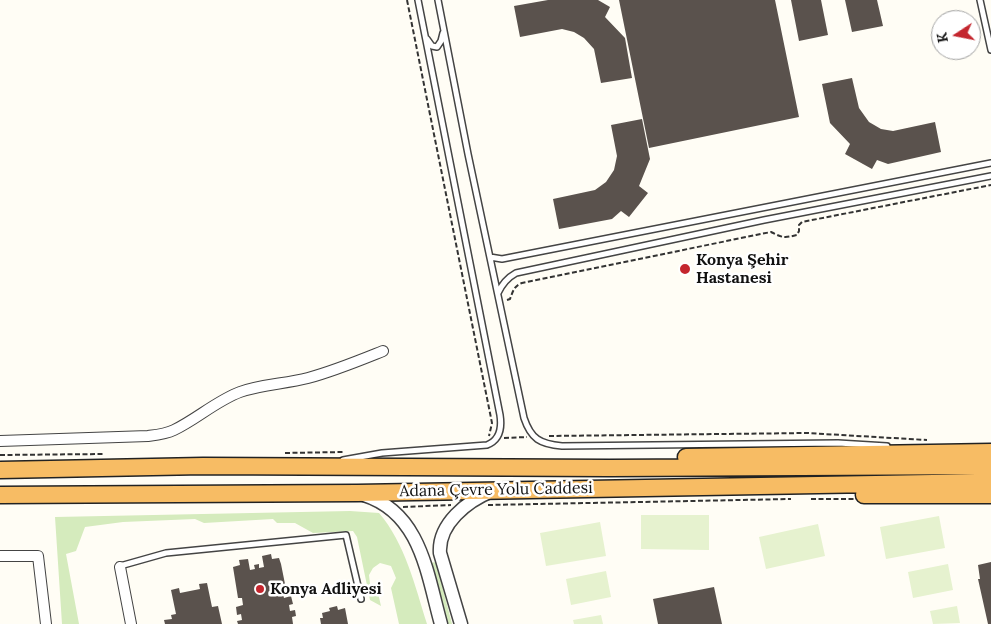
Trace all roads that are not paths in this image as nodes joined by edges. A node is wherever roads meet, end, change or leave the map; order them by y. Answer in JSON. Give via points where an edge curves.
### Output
{"nodes":[{"id":1,"x":418,"y":0,"type":"edge"},
{"id":2,"x":438,"y":0,"type":"edge"},
{"id":3,"x":980,"y":0,"type":"edge"},
{"id":4,"x":444,"y":29,"type":"junction"},
{"id":5,"x":424,"y":32,"type":"junction"},
{"id":6,"x":991,"y":50,"type":"edge"},
{"id":7,"x":991,"y":162,"type":"edge"},
{"id":8,"x":991,"y":176,"type":"edge"},
{"id":9,"x":490,"y":256,"type":"junction"},
{"id":10,"x":498,"y":294,"type":"junction"},
{"id":11,"x":383,"y":351,"type":"dead end"},
{"id":12,"x":0,"y":441,"type":"edge"},
{"id":13,"x":930,"y":452,"type":"junction"},
{"id":14,"x":991,"y":452,"type":"edge"},
{"id":15,"x":320,"y":466,"type":"junction"},
{"id":16,"x":991,"y":466,"type":"edge"},
{"id":17,"x":609,"y":468,"type":"junction"},
{"id":18,"x":0,"y":470,"type":"edge"},
{"id":19,"x":991,"y":482,"type":"edge"},
{"id":20,"x":627,"y":488,"type":"junction"},
{"id":21,"x":495,"y":490,"type":"junction"},
{"id":22,"x":356,"y":493,"type":"junction"},
{"id":23,"x":991,"y":494,"type":"edge"},
{"id":24,"x":0,"y":495,"type":"edge"},
{"id":25,"x":440,"y":553,"type":"junction"},
{"id":26,"x":0,"y":556,"type":"edge"},
{"id":27,"x":422,"y":557,"type":"junction"},
{"id":28,"x":120,"y":567,"type":"joint"},
{"id":29,"x":361,"y":599,"type":"dead end"},
{"id":30,"x":46,"y":624,"type":"edge"},
{"id":31,"x":131,"y":624,"type":"edge"},
{"id":32,"x":441,"y":624,"type":"edge"},
{"id":33,"x":461,"y":624,"type":"edge"}],
"edges":[{"from":1,"to":5,"type":"lane"},
{"from":2,"to":4,"type":"lane"},
{"from":3,"to":6,"type":"lane"},
{"from":4,"to":5,"type":"lane","via":[[437,47],[428,43]]},
{"from":4,"to":9,"type":"lane"},
{"from":5,"to":15,"type":"lane","via":[[500,415],[500,431],[496,440],[487,445],[366,455]]},
{"from":7,"to":9,"type":"lane","via":[[502,259]]},
{"from":8,"to":10,"type":"lane","via":[[516,273]]},
{"from":9,"to":10,"type":"lane"},
{"from":10,"to":13,"type":"lane","via":[[528,428],[532,435],[546,444],[838,443]]},
{"from":11,"to":12,"type":"street","via":[[307,378],[240,392],[218,401],[172,431],[148,436]]},
{"from":13,"to":14,"type":"highway"},
{"from":13,"to":17,"type":"highway","via":[[657,458]]},
{"from":15,"to":17,"type":"highway","name":"Adana Çevre Yolu Caddesi"},
{"from":15,"to":18,"type":"highway","name":"Adana Çevre Yolu Caddesi"},
{"from":16,"to":17,"type":"highway","name":"Adana Çevre Yolu Caddesi"},
{"from":19,"to":20,"type":"highway","name":"Adana Çevre Yolu Caddesi"},
{"from":20,"to":21,"type":"highway","name":"Adana Çevre Yolu Caddesi"},
{"from":20,"to":23,"type":"highway","via":[[705,495]]},
{"from":21,"to":22,"type":"highway","name":"Adana Çevre Yolu Caddesi"},
{"from":21,"to":25,"type":"street","via":[[473,501],[454,517],[439,544]]},
{"from":22,"to":24,"type":"highway","name":"Adana Çevre Yolu Caddesi"},
{"from":22,"to":27,"type":"street","via":[[378,500],[397,513],[411,532]]},
{"from":25,"to":27,"type":"street","via":[[428,549]]},
{"from":25,"to":33,"type":"street"},
{"from":26,"to":30,"type":"street","via":[[38,556]]},
{"from":27,"to":32,"type":"street"},
{"from":28,"to":29,"type":"lane","via":[[166,553],[346,535]]},
{"from":28,"to":31,"type":"street"}]}
